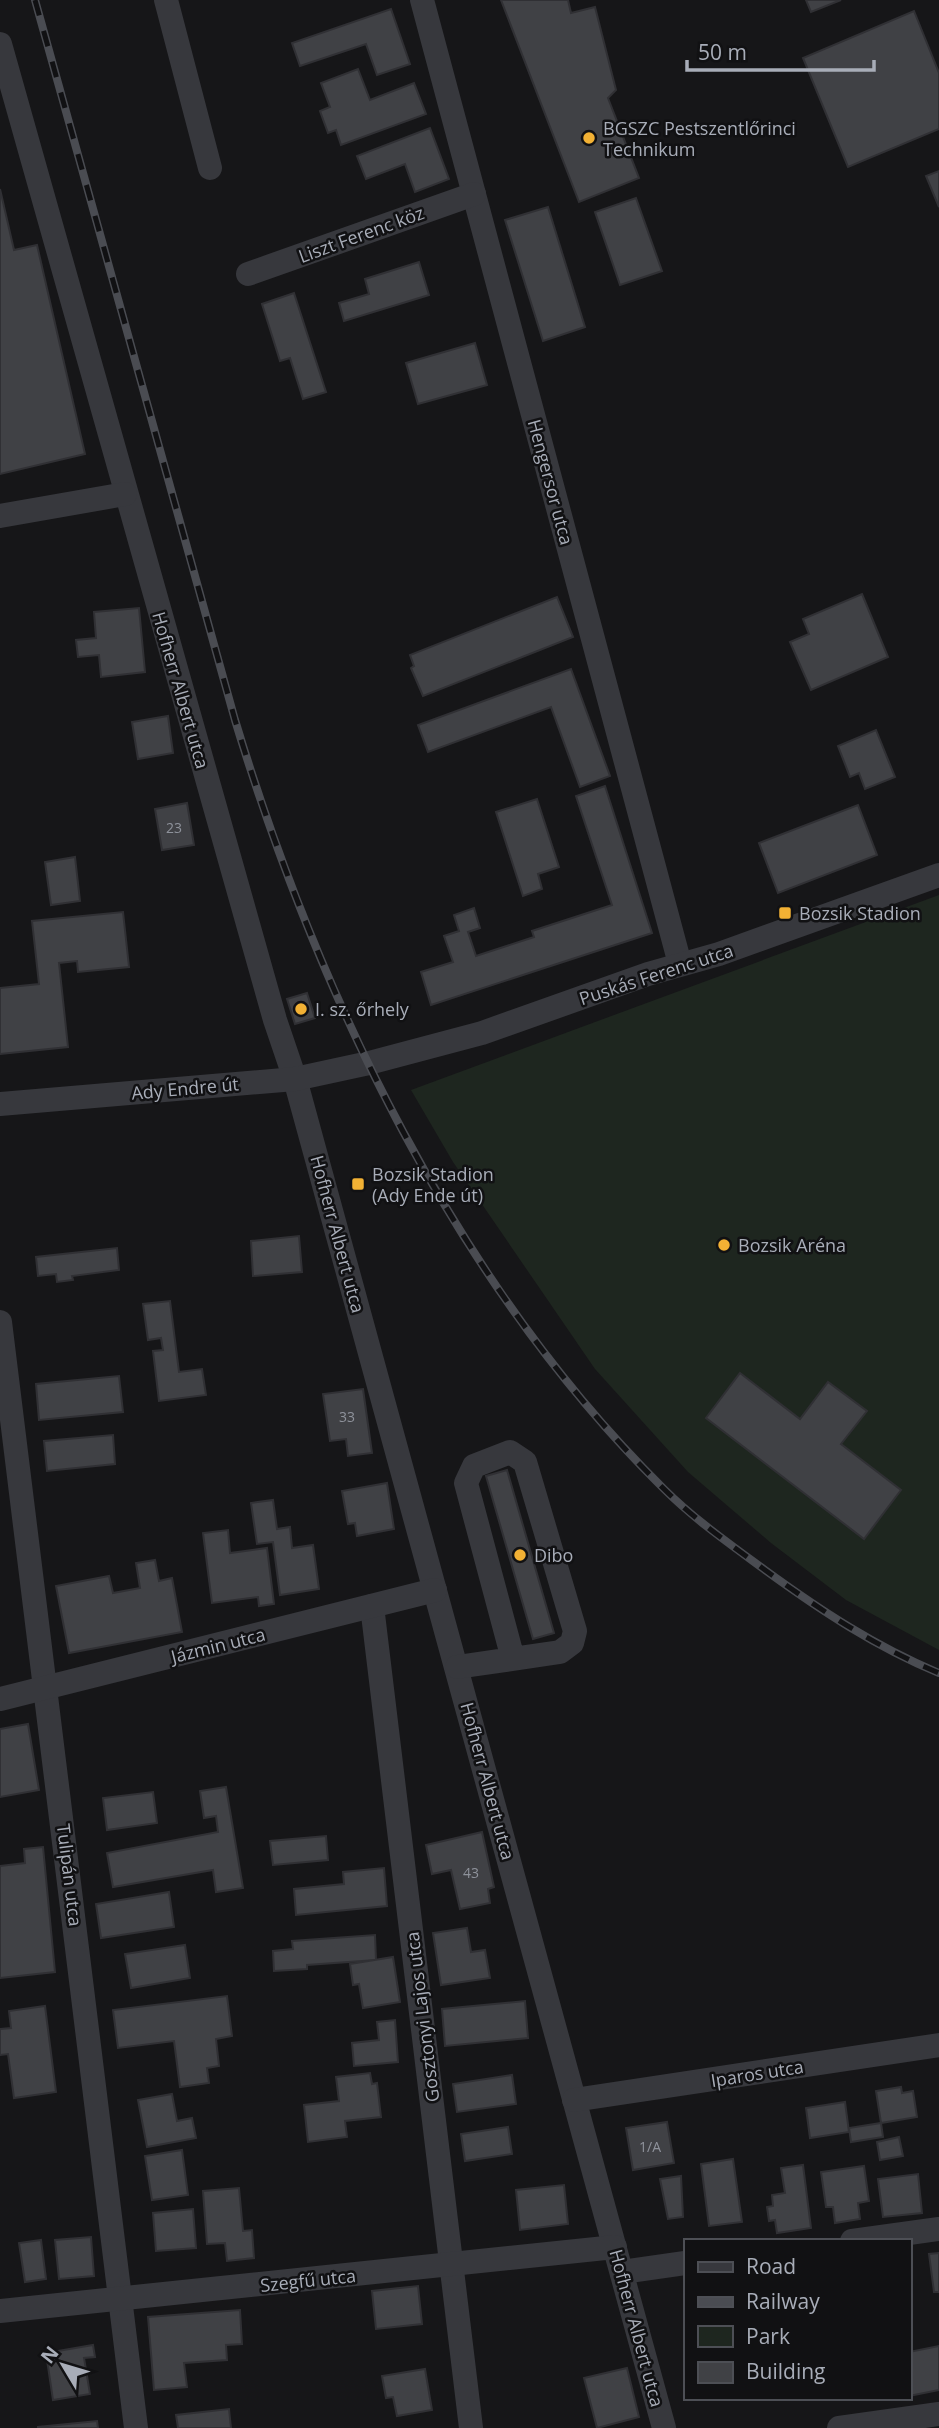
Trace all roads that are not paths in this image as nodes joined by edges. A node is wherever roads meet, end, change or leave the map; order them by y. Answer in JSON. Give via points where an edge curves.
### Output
{"nodes":[{"id":1,"x":166,"y":0,"type":"edge"},
{"id":2,"x":422,"y":0,"type":"edge"},
{"id":3,"x":0,"y":44,"type":"edge"},
{"id":4,"x":210,"y":168,"type":"dead end"},
{"id":5,"x":474,"y":194,"type":"junction"},
{"id":6,"x":248,"y":274,"type":"dead end"},
{"id":7,"x":125,"y":494,"type":"junction"},
{"id":8,"x":0,"y":516,"type":"edge"},
{"id":9,"x":939,"y":874,"type":"edge"},
{"id":10,"x":680,"y":964,"type":"junction"},
{"id":11,"x":369,"y":1062,"type":"joint"},
{"id":12,"x":295,"y":1079,"type":"junction"},
{"id":13,"x":0,"y":1104,"type":"edge"},
{"id":14,"x":0,"y":1322,"type":"edge"},
{"id":15,"x":435,"y":1590,"type":"junction"},
{"id":16,"x":372,"y":1606,"type":"junction"},
{"id":17,"x":513,"y":1659,"type":"junction"},
{"id":18,"x":457,"y":1667,"type":"junction"},
{"id":19,"x":47,"y":1687,"type":"junction"},
{"id":20,"x":0,"y":1699,"type":"edge"},
{"id":21,"x":939,"y":2045,"type":"edge"},
{"id":22,"x":575,"y":2101,"type":"junction"},
{"id":23,"x":939,"y":2229,"type":"edge"},
{"id":24,"x":866,"y":2239,"type":"edge"},
{"id":25,"x":615,"y":2248,"type":"junction"},
{"id":26,"x":684,"y":2263,"type":"edge"},
{"id":27,"x":452,"y":2265,"type":"junction"},
{"id":28,"x":622,"y":2272,"type":"junction"},
{"id":29,"x":122,"y":2300,"type":"junction"},
{"id":30,"x":0,"y":2311,"type":"edge"},
{"id":31,"x":939,"y":2414,"type":"edge"},
{"id":32,"x":136,"y":2428,"type":"edge"},
{"id":33,"x":471,"y":2428,"type":"edge"},
{"id":34,"x":664,"y":2428,"type":"edge"},
{"id":35,"x":839,"y":2428,"type":"edge"}],
"edges":[{"from":1,"to":4,"type":"street"},
{"from":2,"to":5,"type":"street","name":"Hengersor utca"},
{"from":3,"to":7,"type":"street","name":"Hofherr Albert utca"},
{"from":5,"to":6,"type":"street","name":"Liszt Ferenc köz"},
{"from":5,"to":10,"type":"street","name":"Hengersor utca"},
{"from":7,"to":8,"type":"street"},
{"from":7,"to":12,"type":"street","name":"Hofherr Albert utca"},
{"from":9,"to":10,"type":"street","name":"Puskás Ferenc utca"},
{"from":10,"to":11,"type":"street","name":"Puskás Ferenc utca","via":[[482,1033]]},
{"from":11,"to":12,"type":"street","name":"Ady Endre út"},
{"from":12,"to":13,"type":"street","name":"Ady Endre út"},
{"from":12,"to":15,"type":"street","name":"Hofherr Albert utca"},
{"from":14,"to":19,"type":"street","name":"Tulipán utca"},
{"from":15,"to":16,"type":"street","name":"Jázmin utca"},
{"from":15,"to":18,"type":"street","name":"Hofherr Albert utca"},
{"from":16,"to":19,"type":"street","name":"Jázmin utca"},
{"from":16,"to":27,"type":"street","name":"Gosztonyi Lajos utca"},
{"from":17,"to":17,"type":"street","via":[[466,1483],[474,1466],[510,1452],[525,1462],[575,1631],[572,1643],[560,1652]]},
{"from":17,"to":18,"type":"street"},
{"from":18,"to":22,"type":"street","name":"Hofherr Albert utca"},
{"from":19,"to":20,"type":"street","name":"Jázmin utca"},
{"from":19,"to":29,"type":"street","name":"Tulipán utca"},
{"from":21,"to":22,"type":"street","name":"Iparos utca"},
{"from":22,"to":25,"type":"street","name":"Hofherr Albert utca"},
{"from":23,"to":24,"type":"street"},
{"from":25,"to":27,"type":"street","name":"Szegfű utca"},
{"from":25,"to":28,"type":"street","name":"Hofherr Albert utca"},
{"from":26,"to":28,"type":"street"},
{"from":27,"to":29,"type":"street","name":"Szegfű utca"},
{"from":27,"to":33,"type":"street","name":"Gosztonyi Lajos utca"},
{"from":28,"to":34,"type":"street","name":"Hofherr Albert utca"},
{"from":29,"to":30,"type":"street","name":"Szegfű utca"},
{"from":29,"to":32,"type":"street","name":"Tulipán utca"},
{"from":31,"to":35,"type":"street"}]}
